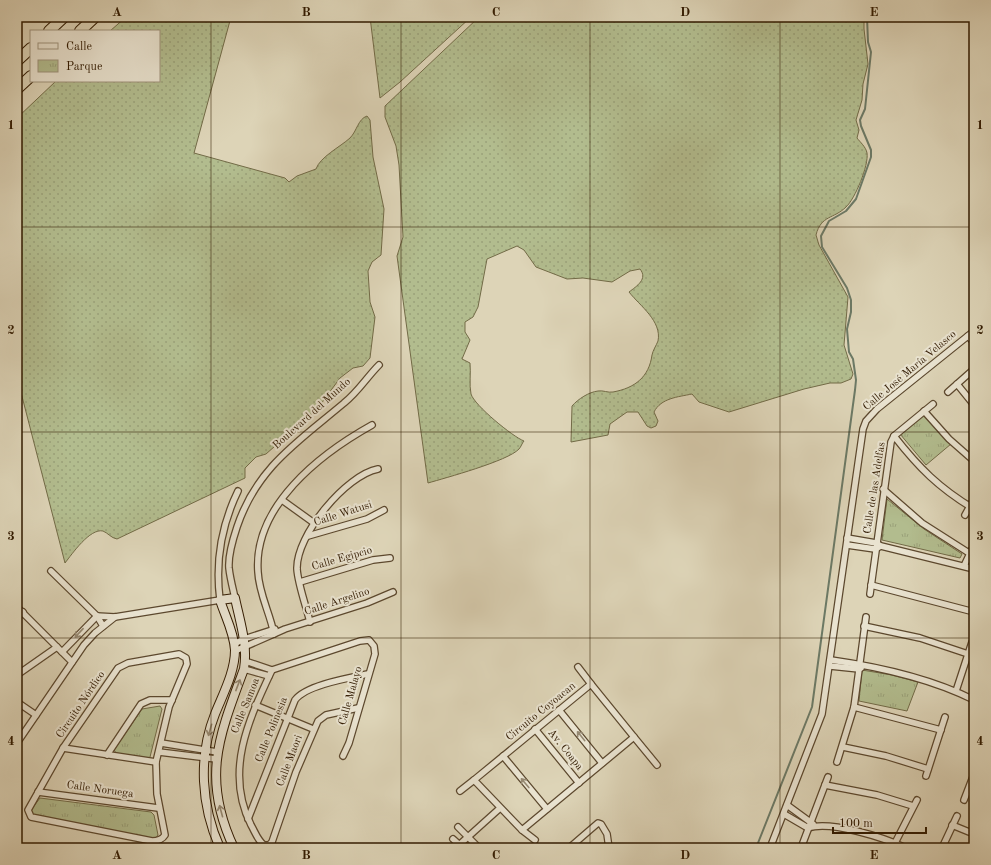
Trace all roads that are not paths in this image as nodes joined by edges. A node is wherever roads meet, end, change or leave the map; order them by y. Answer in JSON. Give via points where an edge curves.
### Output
{"nodes":[{"id":1,"x":64,"y":17,"type":"edge"},
{"id":2,"x":95,"y":17,"type":"edge"},
{"id":3,"x":50,"y":30,"type":"edge"},
{"id":4,"x":81,"y":30,"type":"edge"},
{"id":5,"x":30,"y":49,"type":"edge"},
{"id":6,"x":17,"y":61,"type":"edge"},
{"id":7,"x":30,"y":77,"type":"edge"},
{"id":8,"x":17,"y":89,"type":"edge"},
{"id":9,"x":972,"y":333,"type":"edge"},
{"id":10,"x":974,"y":343,"type":"edge"},
{"id":11,"x":379,"y":365,"type":"dead end"},
{"id":12,"x":974,"y":370,"type":"edge"},
{"id":13,"x":957,"y":384,"type":"junction"},
{"id":14,"x":948,"y":392,"type":"dead end"},
{"id":15,"x":933,"y":404,"type":"dead end"},
{"id":16,"x":974,"y":406,"type":"edge"},
{"id":17,"x":924,"y":411,"type":"junction"},
{"id":18,"x":372,"y":425,"type":"dead end"},
{"id":19,"x":894,"y":436,"type":"junction"},
{"id":20,"x":974,"y":460,"type":"edge"},
{"id":21,"x":378,"y":469,"type":"dead end"},
{"id":22,"x":883,"y":489,"type":"junction"},
{"id":23,"x":238,"y":491,"type":"dead end"},
{"id":24,"x":974,"y":499,"type":"edge"},
{"id":25,"x":282,"y":500,"type":"junction"},
{"id":26,"x":972,"y":508,"type":"edge"},
{"id":27,"x":384,"y":510,"type":"dead end"},
{"id":28,"x":966,"y":515,"type":"dead end"},
{"id":29,"x":314,"y":523,"type":"junction"},
{"id":30,"x":308,"y":536,"type":"junction"},
{"id":31,"x":848,"y":538,"type":"junction"},
{"id":32,"x":846,"y":545,"type":"junction"},
{"id":33,"x":974,"y":545,"type":"edge"},
{"id":34,"x":878,"y":546,"type":"junction"},
{"id":35,"x":970,"y":554,"type":"junction"},
{"id":36,"x":390,"y":558,"type":"dead end"},
{"id":37,"x":964,"y":566,"type":"junction"},
{"id":38,"x":974,"y":569,"type":"edge"},
{"id":39,"x":51,"y":571,"type":"dead end"},
{"id":40,"x":300,"y":582,"type":"junction"},
{"id":41,"x":871,"y":585,"type":"junction"},
{"id":42,"x":394,"y":592,"type":"dead end"},
{"id":43,"x":870,"y":594,"type":"dead end"},
{"id":44,"x":235,"y":598,"type":"junction"},
{"id":45,"x":220,"y":600,"type":"junction"},
{"id":46,"x":19,"y":609,"type":"edge"},
{"id":47,"x":974,"y":612,"type":"edge"},
{"id":48,"x":97,"y":616,"type":"junction"},
{"id":49,"x":115,"y":617,"type":"junction"},
{"id":50,"x":866,"y":617,"type":"dead end"},
{"id":51,"x":17,"y":618,"type":"edge"},
{"id":52,"x":310,"y":622,"type":"junction"},
{"id":53,"x":103,"y":626,"type":"junction"},
{"id":54,"x":864,"y":626,"type":"junction"},
{"id":55,"x":273,"y":632,"type":"junction"},
{"id":56,"x":245,"y":642,"type":"junction"},
{"id":57,"x":371,"y":642,"type":"joint"},
{"id":58,"x":972,"y":642,"type":"dead end"},
{"id":59,"x":57,"y":647,"type":"junction"},
{"id":60,"x":234,"y":648,"type":"junction"},
{"id":61,"x":62,"y":652,"type":"junction"},
{"id":62,"x":968,"y":654,"type":"junction"},
{"id":63,"x":831,"y":660,"type":"junction"},
{"id":64,"x":72,"y":662,"type":"junction"},
{"id":65,"x":244,"y":665,"type":"junction"},
{"id":66,"x":830,"y":666,"type":"junction"},
{"id":67,"x":578,"y":667,"type":"dead end"},
{"id":68,"x":861,"y":667,"type":"junction"},
{"id":69,"x":272,"y":670,"type":"junction"},
{"id":70,"x":368,"y":674,"type":"junction"},
{"id":71,"x":17,"y":675,"type":"edge"},
{"id":72,"x":269,"y":676,"type":"junction"},
{"id":73,"x":591,"y":684,"type":"junction"},
{"id":74,"x":956,"y":691,"type":"junction"},
{"id":75,"x":172,"y":700,"type":"junction"},
{"id":76,"x":974,"y":700,"type":"edge"},
{"id":77,"x":17,"y":702,"type":"edge"},
{"id":78,"x":255,"y":705,"type":"junction"},
{"id":79,"x":854,"y":707,"type":"junction"},
{"id":80,"x":358,"y":708,"type":"junction"},
{"id":81,"x":559,"y":710,"type":"junction"},
{"id":82,"x":36,"y":714,"type":"junction"},
{"id":83,"x":287,"y":718,"type":"junction"},
{"id":84,"x":945,"y":718,"type":"dead end"},
{"id":85,"x":314,"y":729,"type":"junction"},
{"id":86,"x":536,"y":729,"type":"junction"},
{"id":87,"x":941,"y":730,"type":"junction"},
{"id":88,"x":634,"y":737,"type":"junction"},
{"id":89,"x":17,"y":743,"type":"edge"},
{"id":90,"x":161,"y":743,"type":"junction"},
{"id":91,"x":843,"y":746,"type":"junction"},
{"id":92,"x":63,"y":748,"type":"junction"},
{"id":93,"x":159,"y":752,"type":"junction"},
{"id":94,"x":204,"y":754,"type":"junction"},
{"id":95,"x":107,"y":755,"type":"junction"},
{"id":96,"x":216,"y":755,"type":"junction"},
{"id":97,"x":343,"y":756,"type":"dead end"},
{"id":98,"x":502,"y":756,"type":"junction"},
{"id":99,"x":156,"y":762,"type":"junction"},
{"id":100,"x":837,"y":762,"type":"dead end"},
{"id":101,"x":602,"y":763,"type":"junction"},
{"id":102,"x":657,"y":765,"type":"dead end"},
{"id":103,"x":928,"y":769,"type":"junction"},
{"id":104,"x":974,"y":774,"type":"edge"},
{"id":105,"x":926,"y":776,"type":"dead end"},
{"id":106,"x":828,"y":777,"type":"dead end"},
{"id":107,"x":474,"y":780,"type":"junction"},
{"id":108,"x":579,"y":783,"type":"junction"},
{"id":109,"x":825,"y":785,"type":"junction"},
{"id":110,"x":971,"y":789,"type":"edge"},
{"id":111,"x":460,"y":791,"type":"dead end"},
{"id":112,"x":38,"y":792,"type":"junction"},
{"id":113,"x":917,"y":800,"type":"dead end"},
{"id":114,"x":964,"y":800,"type":"dead end"},
{"id":115,"x":787,"y":805,"type":"junction"},
{"id":116,"x":914,"y":806,"type":"junction"},
{"id":117,"x":158,"y":808,"type":"junction"},
{"id":118,"x":499,"y":809,"type":"junction"},
{"id":119,"x":547,"y":809,"type":"junction"},
{"id":120,"x":784,"y":814,"type":"junction"},
{"id":121,"x":957,"y":816,"type":"dead end"},
{"id":122,"x":248,"y":819,"type":"junction"},
{"id":123,"x":813,"y":823,"type":"junction"},
{"id":124,"x":952,"y":825,"type":"junction"},
{"id":125,"x":458,"y":827,"type":"dead end"},
{"id":126,"x":808,"y":828,"type":"junction"},
{"id":127,"x":522,"y":830,"type":"junction"},
{"id":128,"x":974,"y":834,"type":"edge"},
{"id":129,"x":466,"y":836,"type":"junction"},
{"id":130,"x":453,"y":839,"type":"dead end"},
{"id":131,"x":535,"y":840,"type":"dead end"},
{"id":132,"x":895,"y":843,"type":"junction"},
{"id":133,"x":268,"y":846,"type":"edge"},
{"id":134,"x":461,"y":846,"type":"edge"},
{"id":135,"x":220,"y":848,"type":"edge"},
{"id":136,"x":234,"y":848,"type":"edge"},
{"id":137,"x":479,"y":848,"type":"edge"},
{"id":138,"x":569,"y":848,"type":"edge"},
{"id":139,"x":609,"y":848,"type":"edge"},
{"id":140,"x":770,"y":848,"type":"edge"},
{"id":141,"x":801,"y":848,"type":"edge"},
{"id":142,"x":906,"y":848,"type":"edge"},
{"id":143,"x":942,"y":848,"type":"edge"}],
"edges":[{"from":1,"to":3,"type":"highway"},
{"from":2,"to":4,"type":"highway"},
{"from":5,"to":6,"type":"highway"},
{"from":7,"to":8,"type":"highway"},
{"from":9,"to":10,"type":"street"},
{"from":9,"to":31,"type":"street","name":"Calle José María Velasco","via":[[877,409],[866,422]]},
{"from":11,"to":44,"type":"street","name":"Boulevard del Mundo","via":[[349,398],[290,446],[253,491],[243,509],[232,540],[229,568]]},
{"from":12,"to":13,"type":"street"},
{"from":13,"to":14,"type":"street"},
{"from":13,"to":16,"type":"street"},
{"from":15,"to":17,"type":"street","name":"Calle de las Adelfas"},
{"from":17,"to":19,"type":"street","name":"Calle de las Adelfas"},
{"from":17,"to":20,"type":"street","via":[[949,439]]},
{"from":18,"to":25,"type":"street","via":[[323,456],[307,470]]},
{"from":19,"to":22,"type":"street","name":"Calle de las Adelfas"},
{"from":19,"to":26,"type":"street","via":[[931,479]]},
{"from":21,"to":29,"type":"street","via":[[360,475]]},
{"from":22,"to":34,"type":"street","name":"Calle de las Adelfas"},
{"from":22,"to":35,"type":"street","via":[[922,523]]},
{"from":23,"to":45,"type":"street","via":[[225,523],[220,546]]},
{"from":24,"to":26,"type":"street"},
{"from":25,"to":29,"type":"street"},
{"from":25,"to":55,"type":"street","via":[[265,527],[257,557],[261,591]]},
{"from":26,"to":28,"type":"street"},
{"from":27,"to":30,"type":"street","name":"Calle Watusi","via":[[367,519]]},
{"from":29,"to":30,"type":"street"},
{"from":30,"to":40,"type":"street","via":[[298,559]]},
{"from":31,"to":32,"type":"street"},
{"from":31,"to":34,"type":"street"},
{"from":32,"to":34,"type":"street"},
{"from":32,"to":63,"type":"street"},
{"from":33,"to":35,"type":"street"},
{"from":34,"to":37,"type":"street"},
{"from":34,"to":41,"type":"street","name":"Calle de las Adelfas"},
{"from":35,"to":37,"type":"street"},
{"from":36,"to":40,"type":"street","name":"Calle Egipcio","via":[[373,560]]},
{"from":37,"to":38,"type":"street"},
{"from":39,"to":48,"type":"street"},
{"from":40,"to":52,"type":"street"},
{"from":41,"to":43,"type":"street","name":"Calle de las Adelfas"},
{"from":41,"to":47,"type":"street"},
{"from":42,"to":52,"type":"street","name":"Calle Argelino"},
{"from":44,"to":45,"type":"street"},
{"from":44,"to":56,"type":"street","name":"Boulevard del Mundo"},
{"from":45,"to":49,"type":"street"},
{"from":45,"to":60,"type":"street"},
{"from":46,"to":51,"type":"street"},
{"from":46,"to":59,"type":"street"},
{"from":48,"to":49,"type":"street"},
{"from":48,"to":53,"type":"street"},
{"from":48,"to":61,"type":"street","one_way":true},
{"from":49,"to":53,"type":"street"},
{"from":50,"to":54,"type":"street"},
{"from":52,"to":55,"type":"street","name":"Calle Argelino"},
{"from":53,"to":64,"type":"street","via":[[90,638]]},
{"from":54,"to":62,"type":"street","via":[[920,638]]},
{"from":54,"to":68,"type":"street"},
{"from":55,"to":56,"type":"street","name":"Calle Argelino"},
{"from":56,"to":60,"type":"street","name":"Calle Argelino"},
{"from":56,"to":65,"type":"street","name":"Boulevard del Mundo"},
{"from":57,"to":69,"type":"street","name":"Calle Samoa","via":[[360,641]]},
{"from":57,"to":70,"type":"street","name":"Calle Malayo","via":[[375,654]]},
{"from":58,"to":62,"type":"street"},
{"from":59,"to":61,"type":"street"},
{"from":59,"to":71,"type":"street"},
{"from":60,"to":94,"type":"street","one_way":true,"via":[[228,681],[214,716]]},
{"from":61,"to":64,"type":"street"},
{"from":62,"to":74,"type":"street"},
{"from":63,"to":66,"type":"street"},
{"from":63,"to":68,"type":"street"},
{"from":64,"to":82,"type":"street"},
{"from":65,"to":69,"type":"street"},
{"from":65,"to":72,"type":"street"},
{"from":96,"to":65,"type":"street","name":"Boulevard del Mundo","one_way":true},
{"from":66,"to":68,"type":"street"},
{"from":66,"to":115,"type":"street","via":[[822,714]]},
{"from":67,"to":73,"type":"street"},
{"from":68,"to":74,"type":"street","via":[[901,674]]},
{"from":68,"to":79,"type":"street"},
{"from":69,"to":72,"type":"street","name":"Calle Samoa"},
{"from":70,"to":80,"type":"street","name":"Calle Malayo"},
{"from":70,"to":83,"type":"street","name":"Calle Polinesia","via":[[306,691],[295,700]]},
{"from":72,"to":78,"type":"street","name":"Calle Samoa"},
{"from":73,"to":81,"type":"street","name":"Circuito Coyoacan"},
{"from":73,"to":88,"type":"street","name":"Circuito Coyoacan"},
{"from":74,"to":76,"type":"street"},
{"from":75,"to":90,"type":"street","name":"Circuito Nórdico"},
{"from":75,"to":92,"type":"street","name":"Circuito Nórdico","via":[[187,664],[184,655],[156,657],[123,665],[114,672]]},
{"from":75,"to":95,"type":"street","via":[[150,700],[141,704]]},
{"from":77,"to":82,"type":"street"},
{"from":78,"to":83,"type":"street"},
{"from":78,"to":122,"type":"street","name":"Calle Samoa","via":[[245,732],[240,764],[240,784]]},
{"from":79,"to":87,"type":"street"},
{"from":79,"to":91,"type":"street"},
{"from":80,"to":85,"type":"street","name":"Calle Maori","via":[[326,715],[318,721]]},
{"from":80,"to":97,"type":"street","name":"Calle Malayo"},
{"from":81,"to":86,"type":"street","name":"Circuito Coyoacan"},
{"from":101,"to":81,"type":"street","one_way":true},
{"from":82,"to":89,"type":"street"},
{"from":83,"to":85,"type":"street"},
{"from":83,"to":122,"type":"street","name":"Calle Polinesia"},
{"from":84,"to":87,"type":"street"},
{"from":85,"to":133,"type":"street","name":"Calle Maori","via":[[272,842]]},
{"from":86,"to":98,"type":"street","name":"Circuito Coyoacan"},
{"from":86,"to":108,"type":"street","name":"Av. Coapa"},
{"from":87,"to":103,"type":"street"},
{"from":88,"to":101,"type":"street"},
{"from":88,"to":102,"type":"street","name":"Circuito Coyoacan"},
{"from":90,"to":93,"type":"street","name":"Circuito Nórdico"},
{"from":90,"to":94,"type":"street"},
{"from":91,"to":100,"type":"street"},
{"from":91,"to":103,"type":"street"},
{"from":92,"to":95,"type":"street"},
{"from":92,"to":112,"type":"street","name":"Circuito Nórdico"},
{"from":93,"to":94,"type":"street"},
{"from":93,"to":99,"type":"street","name":"Circuito Nórdico"},
{"from":94,"to":96,"type":"street"},
{"from":94,"to":135,"type":"street","via":[[205,796]]},
{"from":95,"to":99,"type":"street"},
{"from":136,"to":96,"type":"street","name":"Boulevard del Mundo","one_way":true,"via":[[218,800]]},
{"from":98,"to":107,"type":"street","name":"Circuito Coyoacan"},
{"from":119,"to":98,"type":"street","one_way":true},
{"from":99,"to":117,"type":"street","name":"Circuito Nórdico"},
{"from":101,"to":108,"type":"street"},
{"from":103,"to":105,"type":"street"},
{"from":104,"to":110,"type":"street"},
{"from":106,"to":109,"type":"street"},
{"from":107,"to":111,"type":"street","name":"Circuito Coyoacan"},
{"from":107,"to":118,"type":"street"},
{"from":108,"to":119,"type":"street"},
{"from":109,"to":116,"type":"street"},
{"from":109,"to":123,"type":"street"},
{"from":110,"to":114,"type":"street"},
{"from":112,"to":117,"type":"street","name":"Calle Noruega"},
{"from":112,"to":117,"type":"street","name":"Circuito Nórdico","via":[[28,810],[31,817],[152,841],[161,840],[165,835]]},
{"from":113,"to":116,"type":"street"},
{"from":115,"to":120,"type":"street"},
{"from":115,"to":123,"type":"street"},
{"from":116,"to":132,"type":"street"},
{"from":118,"to":127,"type":"street"},
{"from":118,"to":129,"type":"street"},
{"from":119,"to":127,"type":"street"},
{"from":120,"to":126,"type":"street"},
{"from":120,"to":140,"type":"street"},
{"from":121,"to":124,"type":"street"},
{"from":122,"to":133,"type":"street","name":"Calle Samoa","via":[[259,841]]},
{"from":123,"to":126,"type":"street"},
{"from":123,"to":132,"type":"street","via":[[851,830]]},
{"from":124,"to":128,"type":"street"},
{"from":124,"to":143,"type":"street"},
{"from":125,"to":129,"type":"street"},
{"from":126,"to":141,"type":"street"},
{"from":127,"to":131,"type":"street"},
{"from":129,"to":134,"type":"street"},
{"from":129,"to":137,"type":"street"},
{"from":130,"to":134,"type":"street"},
{"from":132,"to":142,"type":"street"},
{"from":138,"to":139,"type":"street","via":[[598,823],[608,834]]}]}
